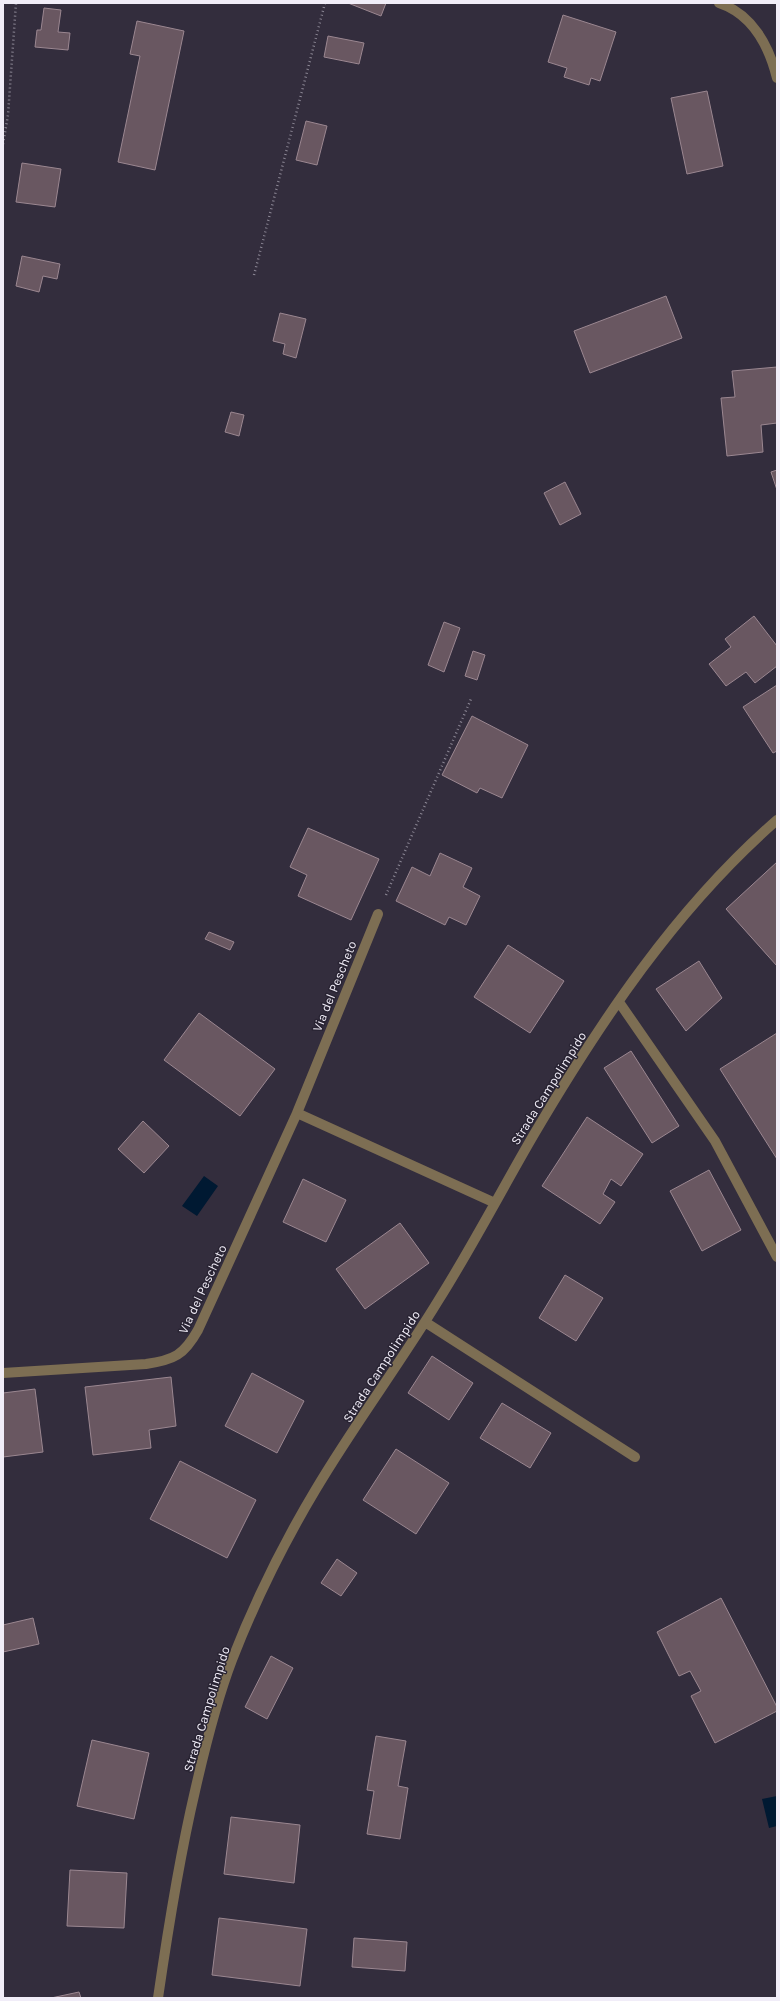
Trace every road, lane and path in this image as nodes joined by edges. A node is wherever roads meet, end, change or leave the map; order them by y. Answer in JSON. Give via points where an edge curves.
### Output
{"nodes":[{"id":1,"x":16,"y":3,"type":"edge"},
{"id":2,"x":325,"y":3,"type":"edge"},
{"id":3,"x":718,"y":3,"type":"edge"},
{"id":4,"x":777,"y":78,"type":"edge"},
{"id":5,"x":3,"y":144,"type":"edge"},
{"id":6,"x":254,"y":275,"type":"dead end"},
{"id":7,"x":472,"y":699,"type":"dead end"},
{"id":8,"x":777,"y":820,"type":"edge"},
{"id":9,"x":378,"y":914,"type":"joint"},
{"id":10,"x":618,"y":1002,"type":"junction"},
{"id":11,"x":297,"y":1113,"type":"junction"},
{"id":12,"x":495,"y":1203,"type":"junction"},
{"id":13,"x":777,"y":1257,"type":"edge"},
{"id":14,"x":425,"y":1322,"type":"junction"},
{"id":15,"x":3,"y":1373,"type":"edge"},
{"id":16,"x":635,"y":1457,"type":"dead end"},
{"id":17,"x":158,"y":1998,"type":"edge"}],
"edges":[{"from":1,"to":5,"type":"path","via":[[8,114]]},
{"from":2,"to":6,"type":"path"},
{"from":3,"to":4,"type":"street","via":[[742,16],[757,31],[766,47]]},
{"from":7,"to":9,"type":"path"},
{"from":8,"to":10,"type":"street","name":"Strada Campolimpido","via":[[738,857],[682,918]]},
{"from":9,"to":11,"type":"street","name":"Via del Pescheto"},
{"from":10,"to":12,"type":"street","name":"Strada Campolimpido","via":[[555,1100]]},
{"from":10,"to":13,"type":"street","via":[[715,1141]]},
{"from":11,"to":12,"type":"street"},
{"from":11,"to":15,"type":"street","name":"Via del Pescheto","via":[[198,1330],[182,1352],[169,1359],[146,1364]]},
{"from":12,"to":14,"type":"street","name":"Strada Campolimpido"},
{"from":14,"to":16,"type":"street"},
{"from":14,"to":17,"type":"street","name":"Strada Campolimpido","via":[[317,1487],[275,1563],[231,1662],[205,1748],[186,1829]]}]}
